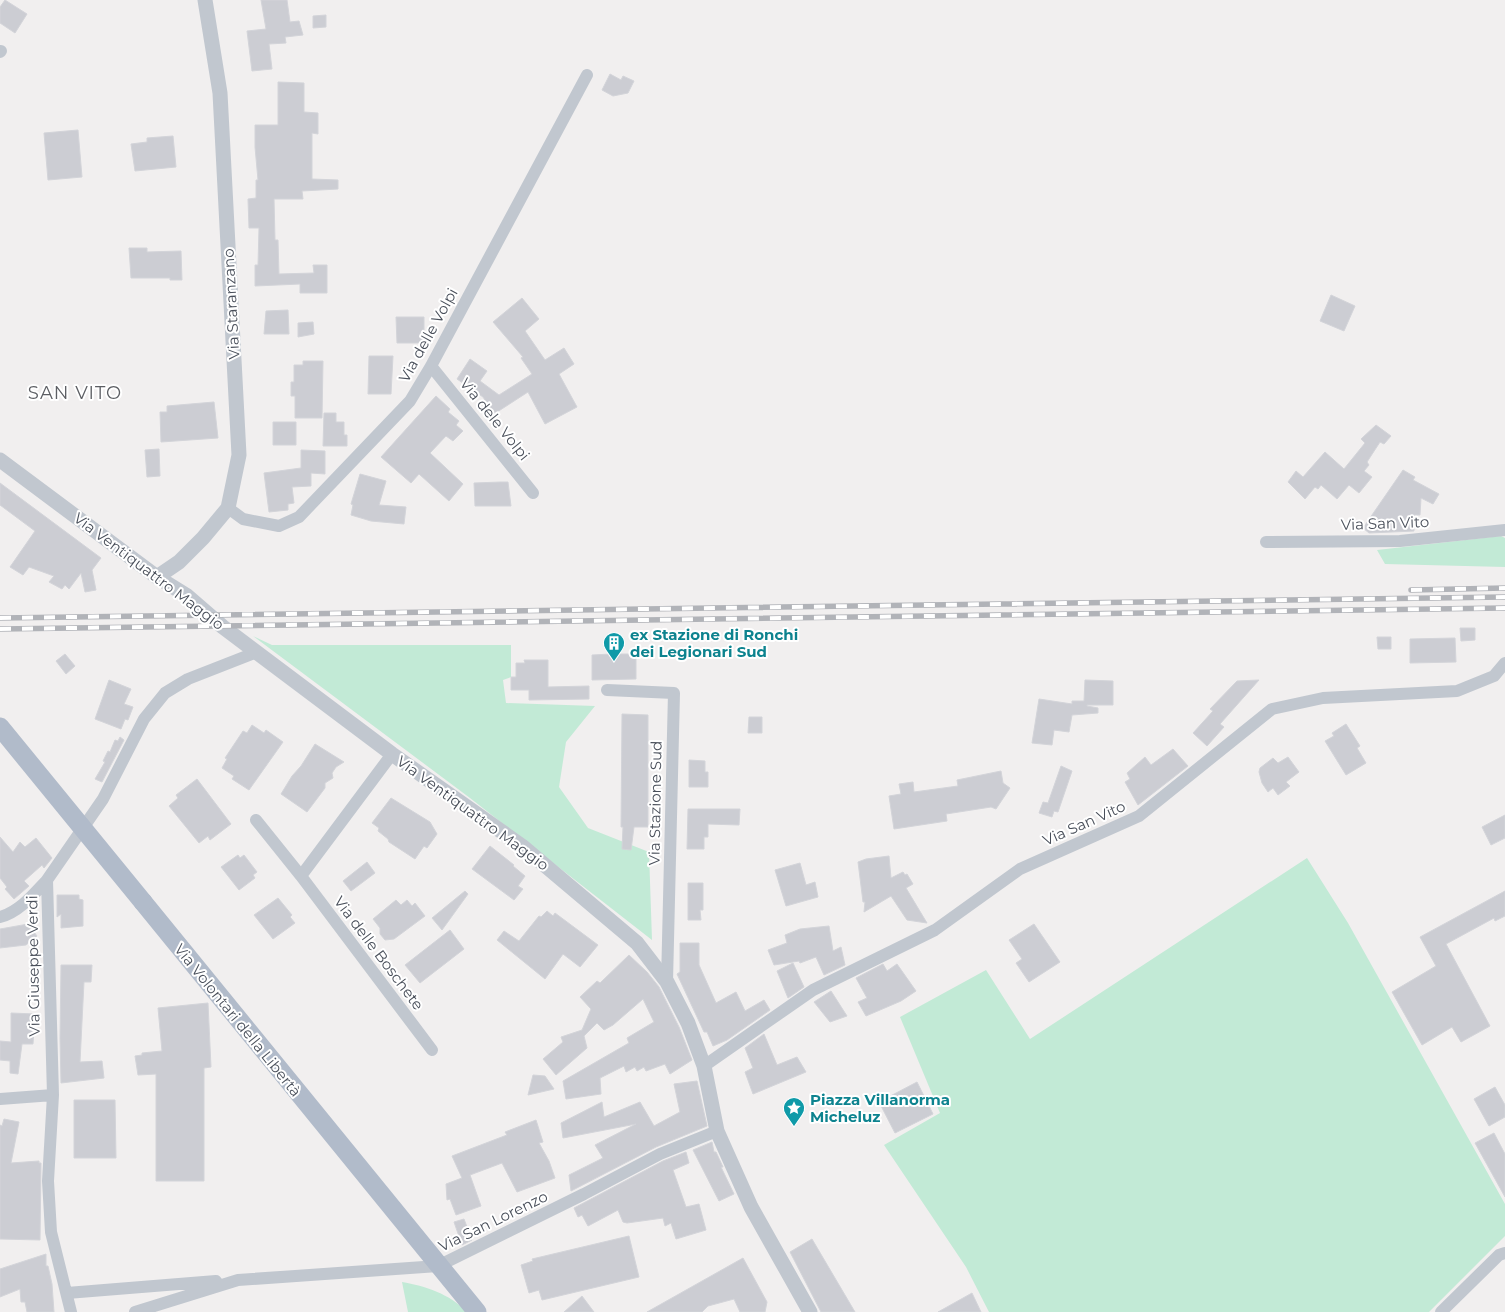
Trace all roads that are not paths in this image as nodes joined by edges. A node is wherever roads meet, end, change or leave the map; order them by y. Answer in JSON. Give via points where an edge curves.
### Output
{"nodes":[{"id":1,"x":205,"y":0,"type":"edge"},
{"id":2,"x":587,"y":75,"type":"dead end"},
{"id":3,"x":431,"y":366,"type":"junction"},
{"id":4,"x":0,"y":460,"type":"edge"},
{"id":5,"x":533,"y":493,"type":"dead end"},
{"id":6,"x":228,"y":508,"type":"junction"},
{"id":7,"x":1505,"y":530,"type":"edge"},
{"id":8,"x":1266,"y":542,"type":"dead end"},
{"id":9,"x":157,"y":576,"type":"junction"},
{"id":10,"x":257,"y":652,"type":"junction"},
{"id":11,"x":1505,"y":663,"type":"edge"},
{"id":12,"x":1500,"y":678,"type":"edge"},
{"id":13,"x":607,"y":690,"type":"dead end"},
{"id":14,"x":0,"y":727,"type":"edge"},
{"id":15,"x":392,"y":754,"type":"junction"},
{"id":16,"x":256,"y":820,"type":"dead end"},
{"id":17,"x":301,"y":876,"type":"junction"},
{"id":18,"x":48,"y":880,"type":"junction"},
{"id":19,"x":0,"y":917,"type":"edge"},
{"id":20,"x":667,"y":982,"type":"junction"},
{"id":21,"x":432,"y":1050,"type":"dead end"},
{"id":22,"x":704,"y":1066,"type":"junction"},
{"id":23,"x":53,"y":1095,"type":"junction"},
{"id":24,"x":0,"y":1099,"type":"edge"},
{"id":25,"x":717,"y":1131,"type":"junction"},
{"id":26,"x":1505,"y":1253,"type":"edge"},
{"id":27,"x":438,"y":1266,"type":"junction"},
{"id":28,"x":238,"y":1280,"type":"junction"},
{"id":29,"x":140,"y":1287,"type":"junction"},
{"id":30,"x":67,"y":1293,"type":"junction"},
{"id":31,"x":138,"y":1311,"type":"edge"},
{"id":32,"x":72,"y":1312,"type":"edge"},
{"id":33,"x":476,"y":1312,"type":"edge"},
{"id":34,"x":810,"y":1312,"type":"edge"},
{"id":35,"x":1441,"y":1312,"type":"edge"}],
"edges":[{"from":1,"to":6,"type":"street","name":"Via Staranzano","via":[[220,93],[239,455]]},
{"from":2,"to":3,"type":"street","name":"Via delle Volpi"},
{"from":3,"to":5,"type":"street","name":"Via dele Volpi"},
{"from":3,"to":6,"type":"street","name":"Via delle Volpi","via":[[410,401],[299,517],[279,526],[243,519]]},
{"from":4,"to":9,"type":"street","name":"Via Ventiquattro Maggio"},
{"from":6,"to":9,"type":"street","name":"Via Staranzano","via":[[179,562]]},
{"from":7,"to":8,"type":"street","name":"Via San Vito","via":[[1400,541]]},
{"from":9,"to":10,"type":"street","name":"Via Ventiquattro Maggio"},
{"from":10,"to":15,"type":"street","name":"Via Ventiquattro Maggio"},
{"from":10,"to":18,"type":"street","name":"Via Giuseppe Verdi","via":[[188,679],[165,693],[144,718],[104,799]]},
{"from":11,"to":12,"type":"street","name":"Via San Vito"},
{"from":12,"to":22,"type":"street","name":"Via San Vito","via":[[1457,691],[1322,698],[1272,709],[1139,816],[1020,869],[935,930],[813,990]]},
{"from":13,"to":20,"type":"street","name":"Via Stazione Sud","via":[[674,693]]},
{"from":14,"to":27,"type":"main road","name":"Via Volontari della Libertà","bridge":true},
{"from":15,"to":17,"type":"street"},
{"from":15,"to":20,"type":"street","name":"Via Ventiquattro Maggio","via":[[522,846],[637,943]]},
{"from":16,"to":17,"type":"street","name":"Via delle Boschete"},
{"from":17,"to":21,"type":"street","name":"Via delle Boschete"},
{"from":18,"to":19,"type":"street","via":[[29,899]]},
{"from":18,"to":23,"type":"street","name":"Via Giuseppe Verdi"},
{"from":20,"to":22,"type":"street","name":"Via Ventiquattro Maggio","via":[[688,1023]]},
{"from":22,"to":25,"type":"street","name":"Via Ventiquattro Maggio"},
{"from":23,"to":24,"type":"street"},
{"from":23,"to":30,"type":"street","name":"Via Giuseppe Verdi","via":[[48,1181],[51,1232]]},
{"from":25,"to":27,"type":"street","name":"Via San Lorenzo","via":[[660,1154]]},
{"from":25,"to":34,"type":"street","name":"Via Ventiquattro Maggio","via":[[751,1207]]},
{"from":26,"to":35,"type":"street","via":[[1499,1255]]},
{"from":27,"to":28,"type":"street","name":"Via San Lorenzo"},
{"from":27,"to":33,"type":"main road","name":"Via Volontari della Libertà"},
{"from":28,"to":29,"type":"street","name":"Via San Lorenzo"},
{"from":28,"to":31,"type":"street","name":"Via San Lorenzo"},
{"from":29,"to":30,"type":"street","name":"Via San Lorenzo"},
{"from":29,"to":31,"type":"street","name":"Via San Lorenzo"},
{"from":30,"to":32,"type":"street","name":"Via Giuseppe Verdi"}]}
